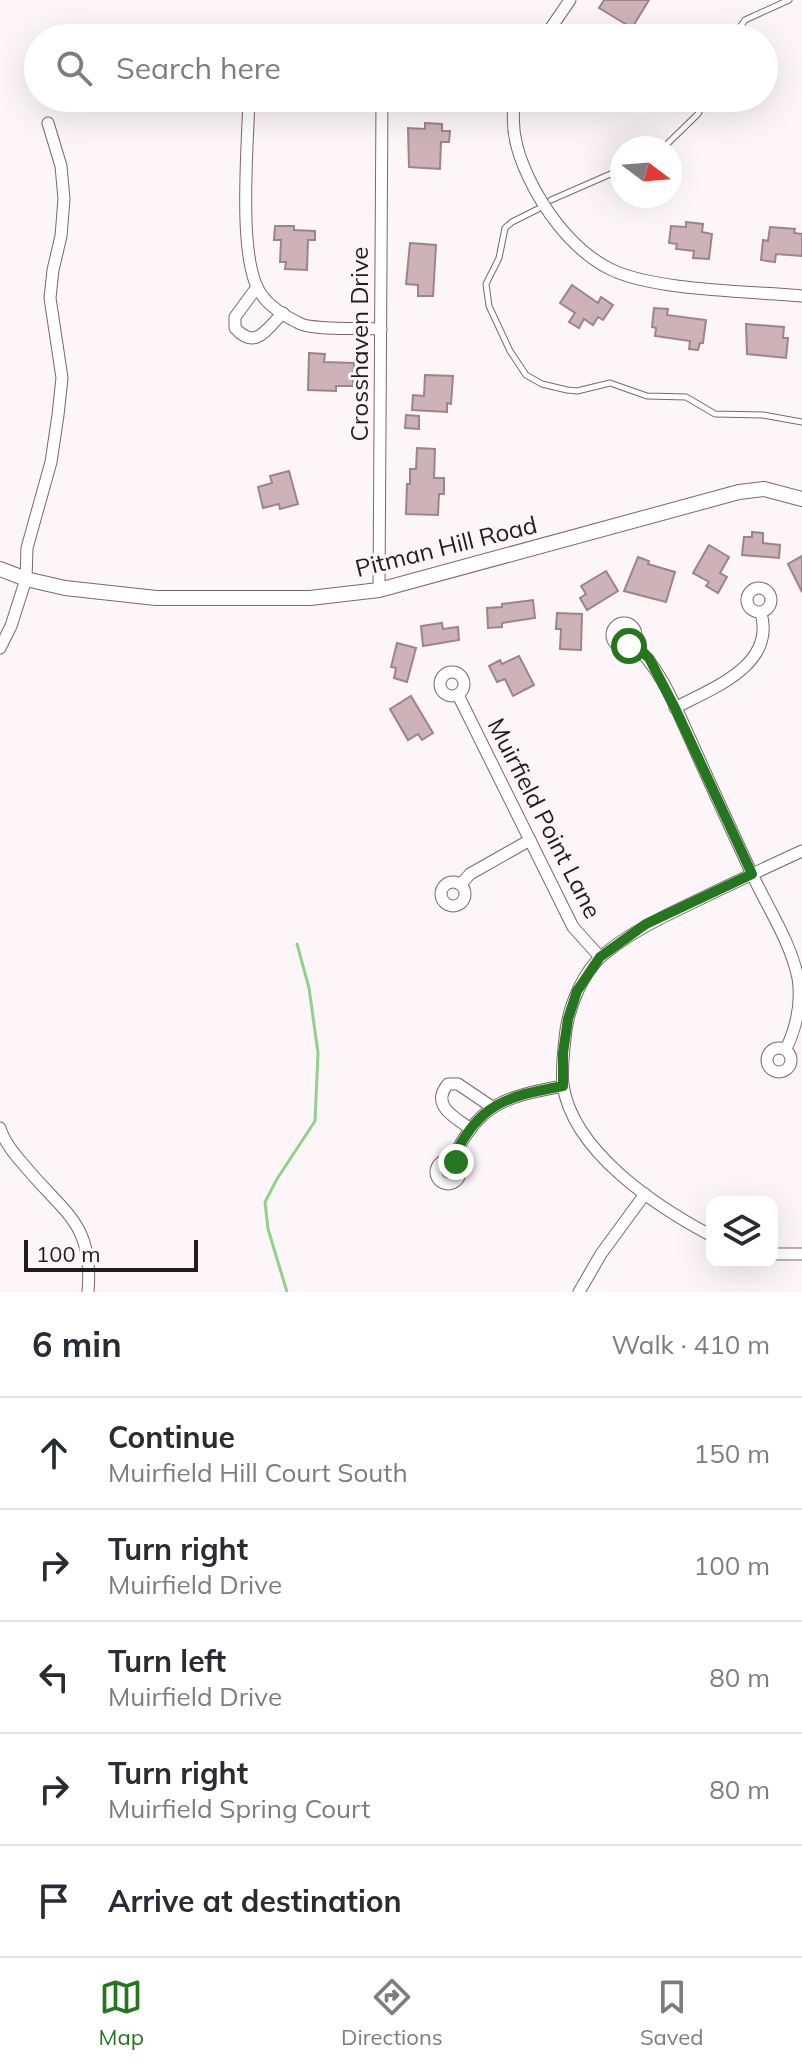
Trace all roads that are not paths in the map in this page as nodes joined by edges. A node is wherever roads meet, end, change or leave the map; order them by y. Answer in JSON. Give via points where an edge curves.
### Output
{"nodes":[{"id":1,"x":570,"y":0,"type":"edge"},
{"id":2,"x":789,"y":0,"type":"edge"},
{"id":3,"x":554,"y":24,"type":"edge"},
{"id":4,"x":742,"y":24,"type":"edge"},
{"id":5,"x":249,"y":112,"type":"edge"},
{"id":6,"x":382,"y":112,"type":"edge"},
{"id":7,"x":512,"y":112,"type":"edge"},
{"id":8,"x":699,"y":112,"type":"edge"},
{"id":9,"x":48,"y":123,"type":"dead end"},
{"id":10,"x":675,"y":136,"type":"edge"},
{"id":11,"x":610,"y":174,"type":"edge"},
{"id":12,"x":551,"y":200,"type":"dead end"},
{"id":13,"x":538,"y":209,"type":"dead end"},
{"id":14,"x":257,"y":287,"type":"junction"},
{"id":15,"x":802,"y":296,"type":"edge"},
{"id":16,"x":283,"y":313,"type":"junction"},
{"id":17,"x":381,"y":329,"type":"junction"},
{"id":18,"x":802,"y":422,"type":"edge"},
{"id":19,"x":802,"y":499,"type":"edge"},
{"id":20,"x":0,"y":569,"type":"edge"},
{"id":21,"x":26,"y":579,"type":"junction"},
{"id":22,"x":379,"y":590,"type":"junction"},
{"id":23,"x":761,"y":613,"type":"dead end"},
{"id":24,"x":633,"y":644,"type":"dead end"},
{"id":25,"x":0,"y":648,"type":"edge"},
{"id":26,"x":458,"y":695,"type":"dead end"},
{"id":27,"x":675,"y":708,"type":"junction"},
{"id":28,"x":530,"y":840,"type":"junction"},
{"id":29,"x":802,"y":851,"type":"edge"},
{"id":30,"x":752,"y":874,"type":"junction"},
{"id":31,"x":461,"y":884,"type":"dead end"},
{"id":32,"x":600,"y":957,"type":"junction"},
{"id":33,"x":801,"y":1011,"type":"edge"},
{"id":34,"x":786,"y":1049,"type":"dead end"},
{"id":35,"x":563,"y":1086,"type":"junction"},
{"id":36,"x":492,"y":1107,"type":"junction"},
{"id":37,"x":0,"y":1128,"type":"edge"},
{"id":38,"x":471,"y":1129,"type":"junction"},
{"id":39,"x":452,"y":1160,"type":"dead end"},
{"id":40,"x":645,"y":1194,"type":"junction"},
{"id":41,"x":706,"y":1233,"type":"edge"},
{"id":42,"x":778,"y":1254,"type":"edge"},
{"id":43,"x":802,"y":1254,"type":"edge"},
{"id":44,"x":88,"y":1292,"type":"edge"},
{"id":45,"x":579,"y":1292,"type":"edge"}],
"edges":[{"from":1,"to":3,"type":"street"},
{"from":2,"to":4,"type":"lane"},
{"from":5,"to":14,"type":"street","via":[[246,247]]},
{"from":6,"to":17,"type":"street","name":"Crosshaven Drive"},
{"from":7,"to":15,"type":"street","via":[[520,163],[541,201],[570,239],[608,268],[637,279]]},
{"from":8,"to":10,"type":"lane"},
{"from":9,"to":21,"type":"street","via":[[64,199],[50,298],[62,378],[51,462],[27,548]]},
{"from":11,"to":12,"type":"lane"},
{"from":13,"to":18,"type":"lane","via":[[505,228],[486,284],[489,306],[526,375],[567,390],[610,383],[647,396],[686,397],[715,414]]},
{"from":14,"to":16,"type":"street"},
{"from":14,"to":16,"type":"street","via":[[235,317],[235,328],[243,337],[263,334]]},
{"from":16,"to":17,"type":"street","via":[[303,325]]},
{"from":17,"to":22,"type":"street","name":"Crosshaven Drive"},
{"from":19,"to":22,"type":"street","name":"Pitman Hill Road","via":[[764,489],[726,495]]},
{"from":20,"to":21,"type":"street","name":"Pitman Hill Road"},
{"from":21,"to":22,"type":"street","name":"Pitman Hill Road","via":[[156,598],[310,598]]},
{"from":21,"to":25,"type":"street"},
{"from":23,"to":27,"type":"street","via":[[760,645],[745,668]]},
{"from":24,"to":27,"type":"street","via":[[649,658]]},
{"from":26,"to":28,"type":"street","name":"Muirfield Point Lane"},
{"from":27,"to":30,"type":"street"},
{"from":28,"to":31,"type":"street"},
{"from":28,"to":32,"type":"street","name":"Muirfield Point Lane","via":[[573,927]]},
{"from":29,"to":30,"type":"street"},
{"from":30,"to":32,"type":"street","via":[[646,924]]},
{"from":30,"to":33,"type":"street","via":[[792,954]]},
{"from":32,"to":35,"type":"street","via":[[577,991],[568,1019]]},
{"from":33,"to":34,"type":"street"},
{"from":35,"to":36,"type":"street"},
{"from":35,"to":40,"type":"street","via":[[585,1137]]},
{"from":36,"to":38,"type":"street"},
{"from":36,"to":38,"type":"street","via":[[458,1084],[448,1084],[440,1102]]},
{"from":37,"to":44,"type":"street","via":[[28,1170],[75,1220],[89,1259]]},
{"from":38,"to":39,"type":"street"},
{"from":40,"to":41,"type":"street"},
{"from":40,"to":45,"type":"street"},
{"from":42,"to":43,"type":"street"}]}
